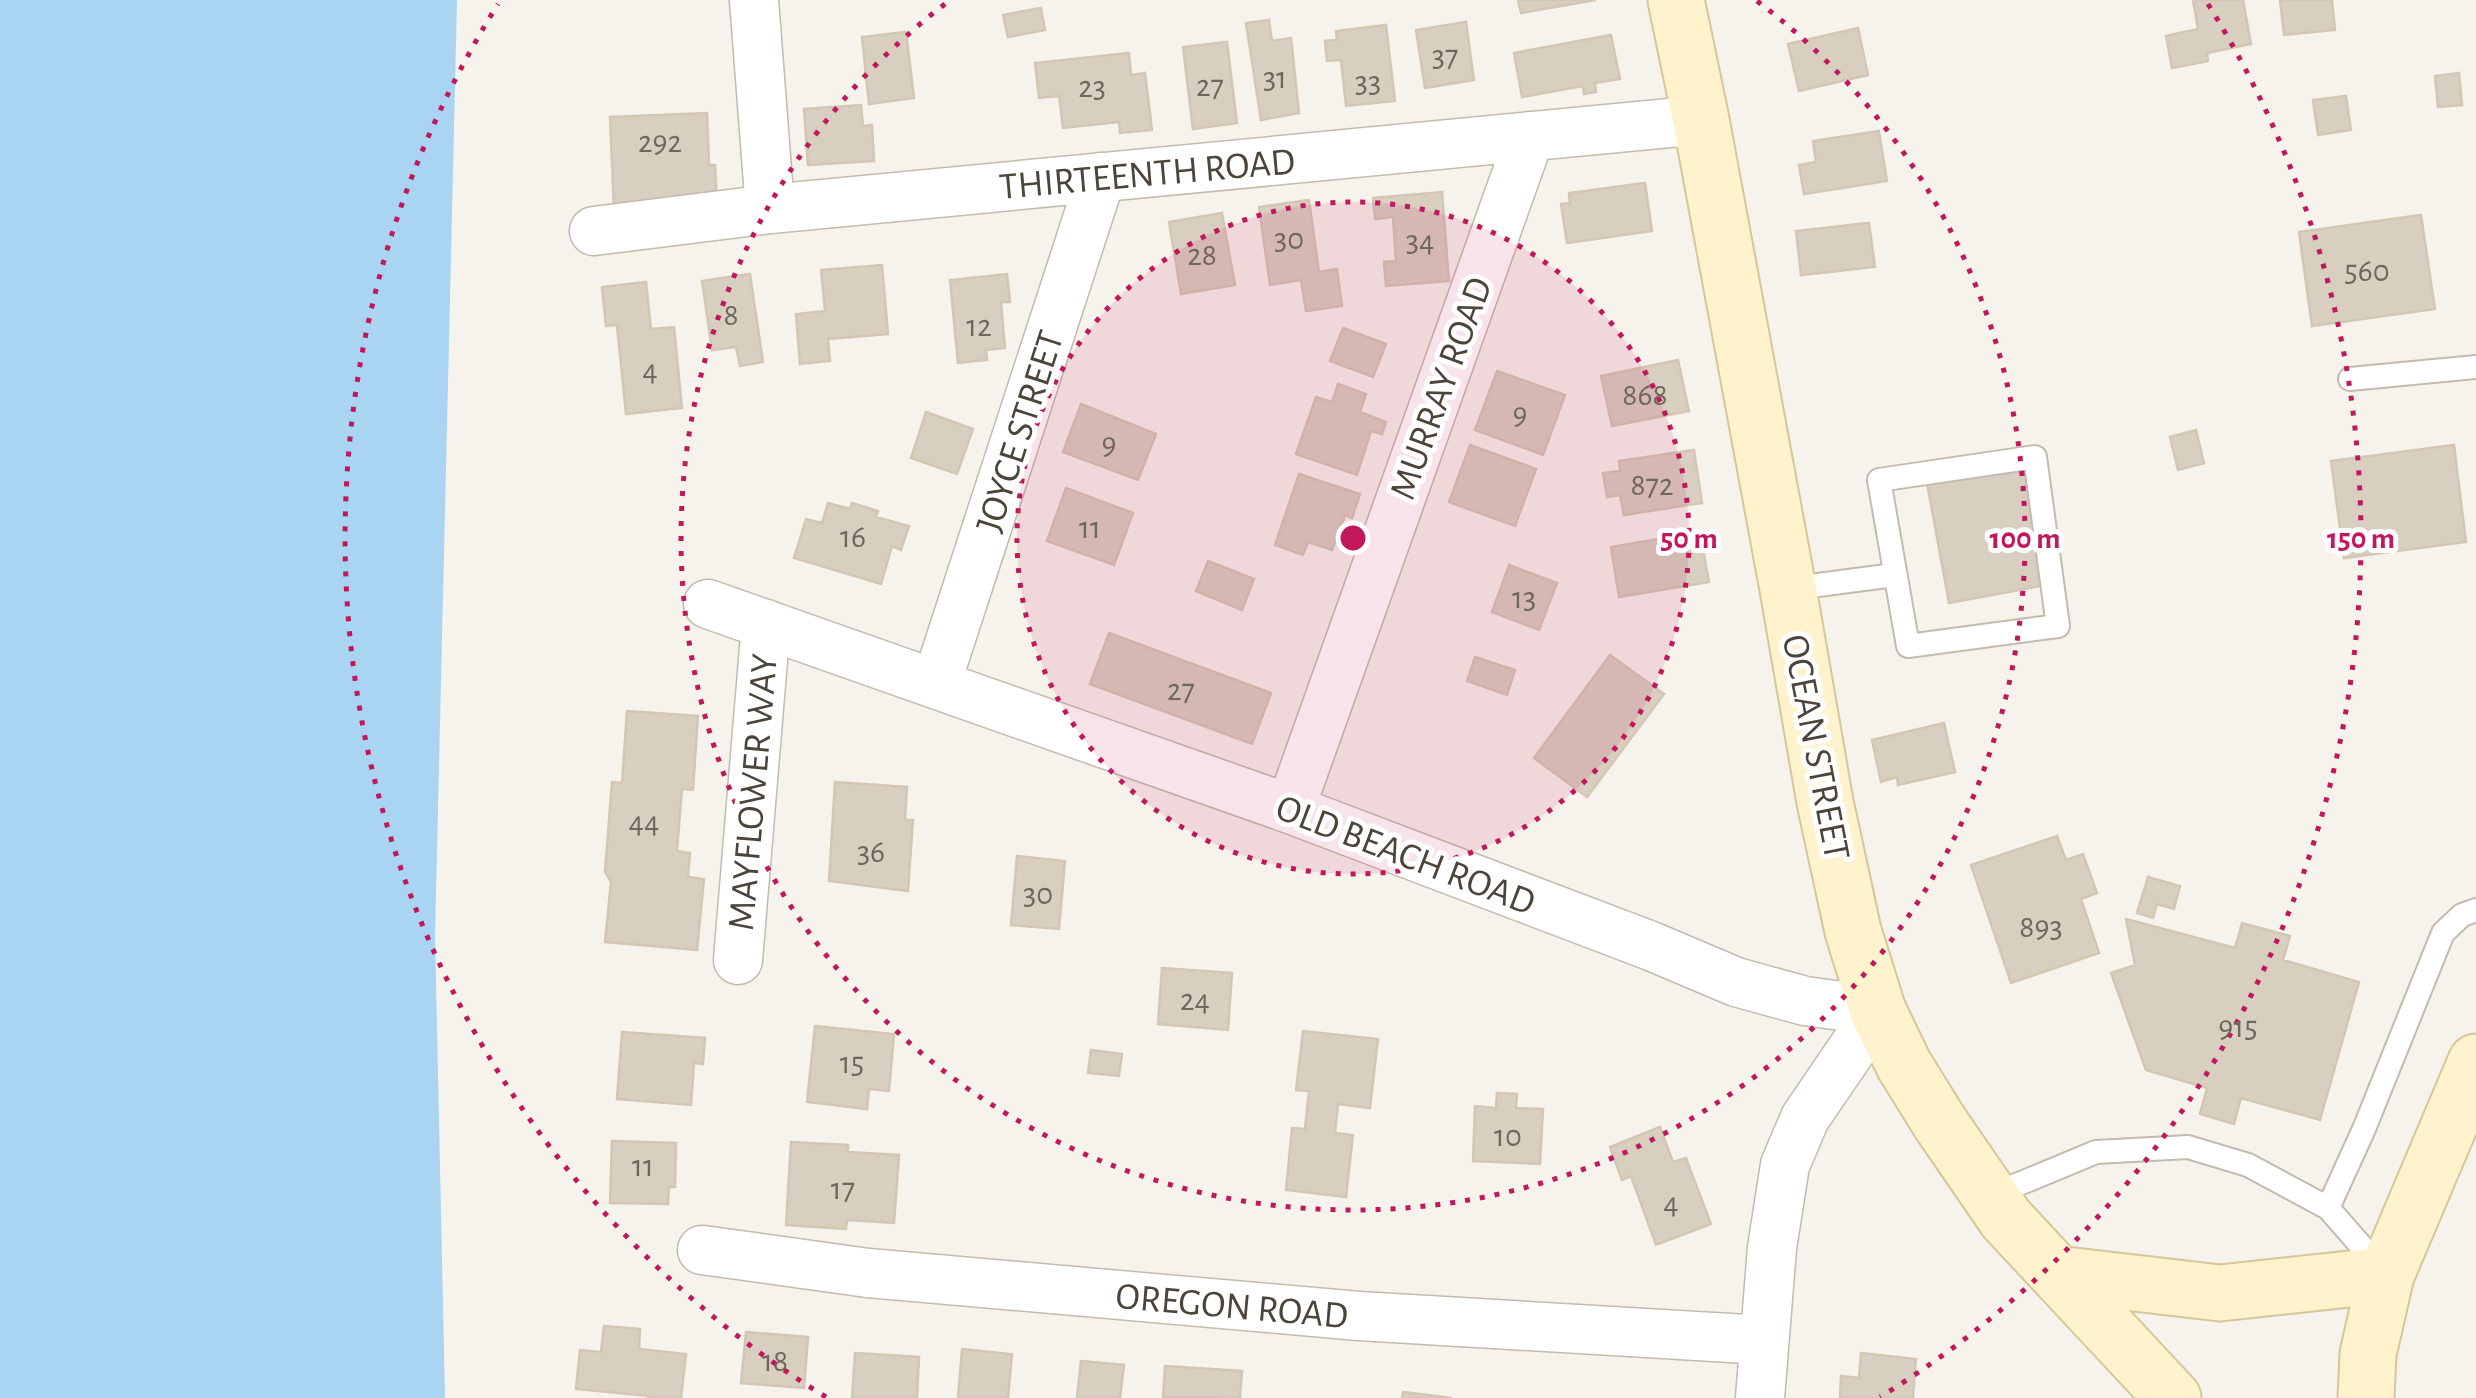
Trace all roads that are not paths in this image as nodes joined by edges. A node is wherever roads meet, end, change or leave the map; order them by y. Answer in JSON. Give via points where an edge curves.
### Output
{"nodes":[{"id":1,"x":754,"y":0,"type":"edge"},
{"id":2,"x":1676,"y":0,"type":"edge"},
{"id":3,"x":1700,"y":120,"type":"junction"},
{"id":4,"x":1530,"y":136,"type":"junction"},
{"id":5,"x":1101,"y":177,"type":"junction"},
{"id":6,"x":770,"y":209,"type":"junction"},
{"id":7,"x":594,"y":230,"type":"dead end"},
{"id":8,"x":2476,"y":368,"type":"edge"},
{"id":9,"x":2350,"y":379,"type":"dead end"},
{"id":10,"x":1894,"y":575,"type":"junction"},
{"id":11,"x":1788,"y":589,"type":"junction"},
{"id":12,"x":708,"y":604,"type":"dead end"},
{"id":13,"x":766,"y":624,"type":"junction"},
{"id":14,"x":936,"y":684,"type":"junction"},
{"id":15,"x":1290,"y":810,"type":"junction"},
{"id":16,"x":2476,"y":910,"type":"edge"},
{"id":17,"x":738,"y":960,"type":"dead end"},
{"id":18,"x":1878,"y":1011,"type":"junction"},
{"id":19,"x":2476,"y":1062,"type":"edge"},
{"id":20,"x":1990,"y":1196,"type":"junction"},
{"id":21,"x":2328,"y":1208,"type":"junction"},
{"id":22,"x":702,"y":1250,"type":"dead end"},
{"id":23,"x":2058,"y":1274,"type":"junction"},
{"id":24,"x":2386,"y":1275,"type":"junction"},
{"id":25,"x":1764,"y":1340,"type":"junction"},
{"id":26,"x":1760,"y":1398,"type":"edge"},
{"id":27,"x":2174,"y":1398,"type":"edge"},
{"id":28,"x":2366,"y":1398,"type":"edge"}],
"edges":[{"from":1,"to":6,"type":"street"},
{"from":2,"to":3,"type":"main road","name":"OCEAN STREET"},
{"from":3,"to":4,"type":"street","name":"THIRTEENTH ROAD"},
{"from":3,"to":11,"type":"main road","name":"OCEAN STREET"},
{"from":4,"to":5,"type":"street","name":"THIRTEENTH ROAD"},
{"from":4,"to":15,"type":"street","name":"MURRAY ROAD"},
{"from":5,"to":6,"type":"street","name":"THIRTEENTH ROAD"},
{"from":5,"to":14,"type":"street","name":"JOYCE STREET"},
{"from":6,"to":7,"type":"street","name":"THIRTEENTH ROAD"},
{"from":8,"to":9,"type":"lane"},
{"from":10,"to":10,"type":"lane","via":[[1879,480],[2035,457],[2058,626],[1908,646]]},
{"from":10,"to":11,"type":"lane"},
{"from":11,"to":18,"type":"main road","name":"OCEAN STREET","via":[[1825,802]]},
{"from":12,"to":13,"type":"street"},
{"from":13,"to":14,"type":"street","name":"MAYFLOWER WAY"},
{"from":13,"to":17,"type":"street","name":"MAYFLOWER WAY"},
{"from":14,"to":15,"type":"street","name":"OLD BEACH ROAD"},
{"from":15,"to":18,"type":"street","name":"OLD BEACH ROAD","via":[[1736,982]]},
{"from":16,"to":21,"type":"lane","via":[[2443,933]]},
{"from":18,"to":20,"type":"main road","name":"OCEAN STREET","via":[[1904,1065]]},
{"from":18,"to":25,"type":"street","via":[[1804,1118],[1785,1165]]},
{"from":19,"to":24,"type":"main road"},
{"from":20,"to":21,"type":"lane","via":[[2096,1152],[2188,1147],[2248,1165]]},
{"from":20,"to":23,"type":"main road","name":"OCEAN STREET"},
{"from":21,"to":24,"type":"lane"},
{"from":22,"to":25,"type":"street","name":"OREGON ROAD","via":[[868,1272],[1359,1316]]},
{"from":23,"to":24,"type":"main road","via":[[2220,1292]]},
{"from":23,"to":27,"type":"main road","name":"OCEAN STREET"},
{"from":24,"to":28,"type":"main road","via":[[2368,1354]]},
{"from":25,"to":26,"type":"street"}]}
